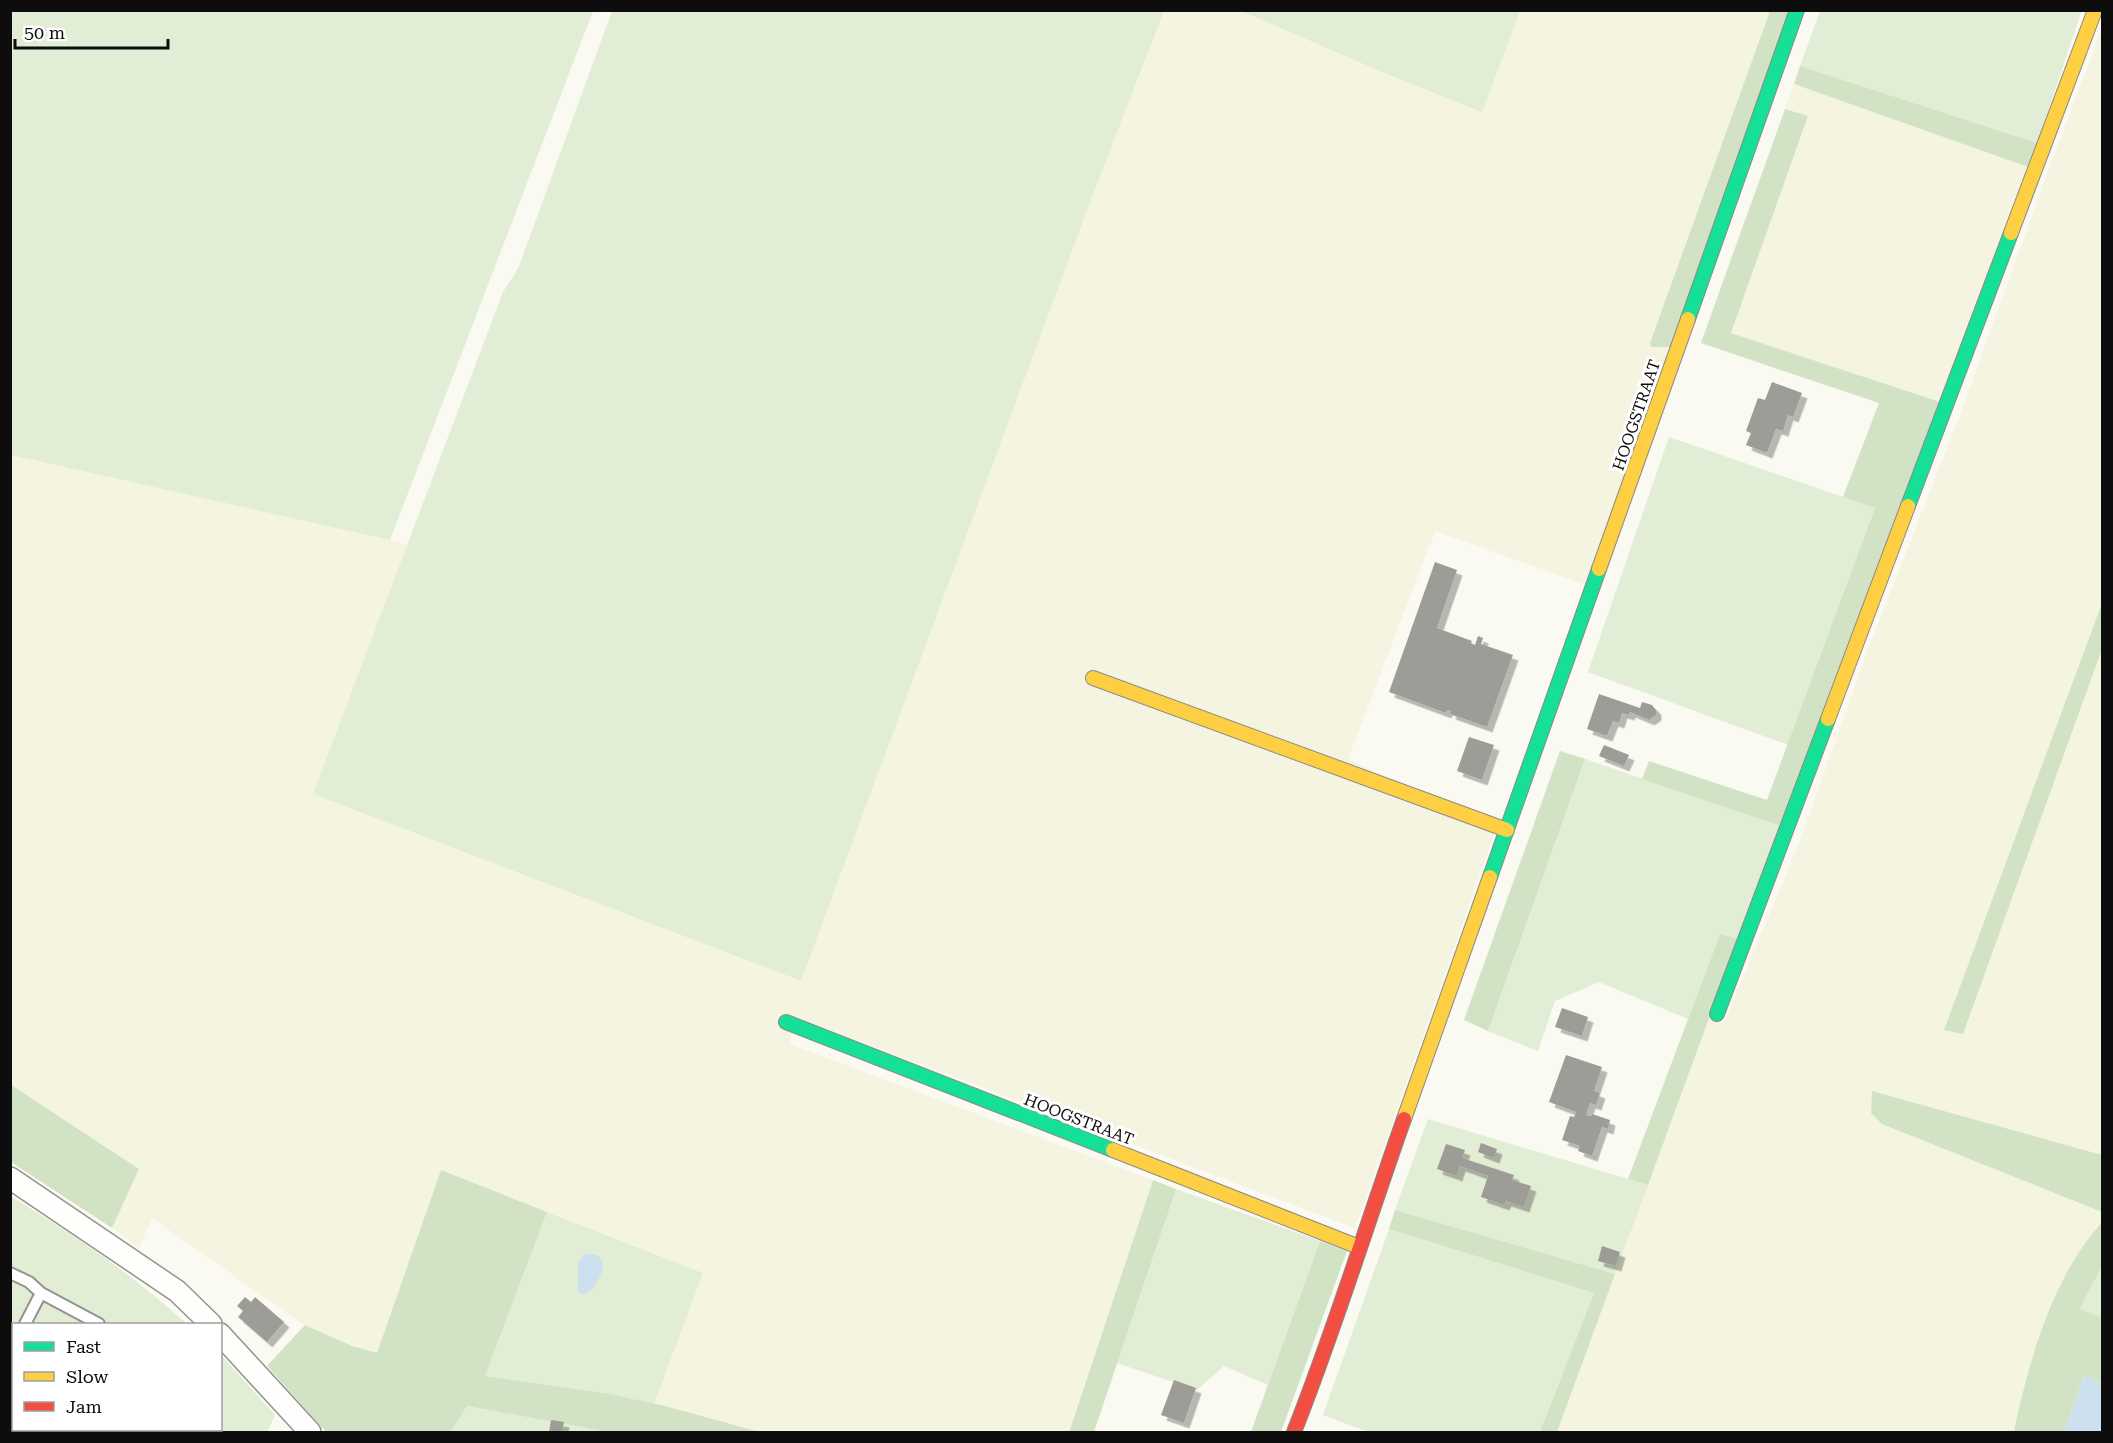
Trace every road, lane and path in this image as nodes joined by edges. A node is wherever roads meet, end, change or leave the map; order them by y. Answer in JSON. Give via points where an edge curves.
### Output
{"nodes":[{"id":1,"x":1797,"y":10,"type":"edge"},
{"id":2,"x":2095,"y":10,"type":"edge"},
{"id":3,"x":1093,"y":678,"type":"dead end"},
{"id":4,"x":1507,"y":830,"type":"junction"},
{"id":5,"x":1717,"y":1014,"type":"dead end"},
{"id":6,"x":786,"y":1022,"type":"dead end"},
{"id":7,"x":10,"y":1178,"type":"edge"},
{"id":8,"x":1359,"y":1247,"type":"junction"},
{"id":9,"x":10,"y":1273,"type":"edge"},
{"id":10,"x":41,"y":1293,"type":"junction"},
{"id":11,"x":26,"y":1323,"type":"edge"},
{"id":12,"x":97,"y":1323,"type":"edge"},
{"id":13,"x":210,"y":1323,"type":"edge"},
{"id":14,"x":222,"y":1336,"type":"edge"},
{"id":15,"x":12,"y":1360,"type":"edge"},
{"id":16,"x":10,"y":1381,"type":"edge"},
{"id":17,"x":310,"y":1432,"type":"edge"},
{"id":18,"x":1294,"y":1432,"type":"edge"}],
"edges":[{"from":1,"to":4,"type":"street","name":"HOOGSTRAAT"},
{"from":2,"to":5,"type":"street"},
{"from":3,"to":4,"type":"street"},
{"from":4,"to":8,"type":"street","name":"HOOGSTRAAT"},
{"from":6,"to":8,"type":"street","name":"HOOGSTRAAT"},
{"from":7,"to":13,"type":"street","via":[[177,1291]]},
{"from":8,"to":18,"type":"street","name":"HOOGSTRAAT"},
{"from":9,"to":10,"type":"lane"},
{"from":10,"to":11,"type":"lane"},
{"from":10,"to":12,"type":"lane"},
{"from":14,"to":17,"type":"street"},
{"from":15,"to":16,"type":"lane"}]}
